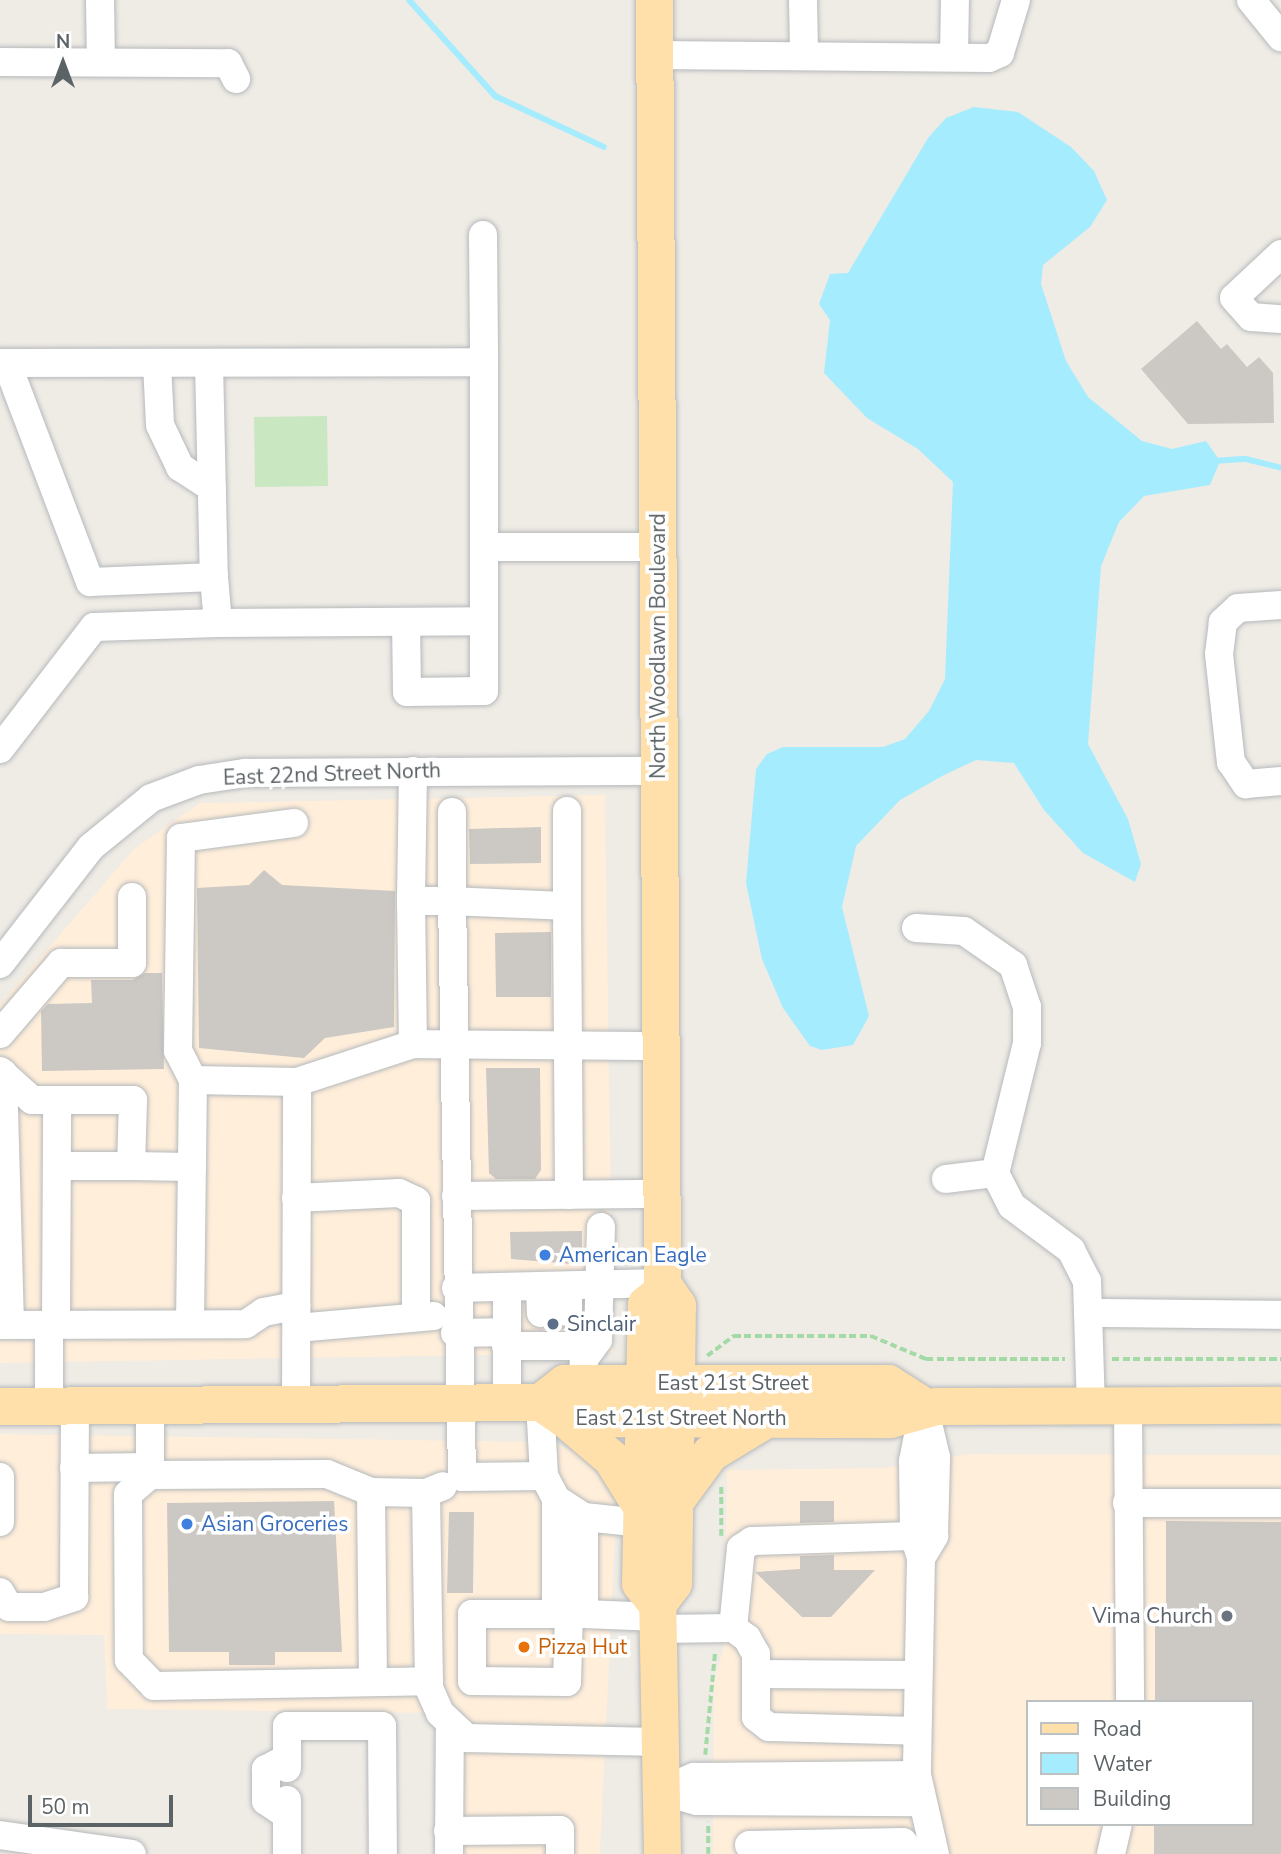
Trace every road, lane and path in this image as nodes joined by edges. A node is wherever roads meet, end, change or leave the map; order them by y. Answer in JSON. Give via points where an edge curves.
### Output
{"nodes":[{"id":1,"x":100,"y":0,"type":"edge"},
{"id":2,"x":654,"y":0,"type":"edge"},
{"id":3,"x":803,"y":0,"type":"edge"},
{"id":4,"x":955,"y":0,"type":"edge"},
{"id":5,"x":1016,"y":0,"type":"edge"},
{"id":6,"x":1251,"y":0,"type":"edge"},
{"id":7,"x":1281,"y":37,"type":"edge"},
{"id":8,"x":804,"y":54,"type":"junction"},
{"id":9,"x":654,"y":55,"type":"junction"},
{"id":10,"x":954,"y":55,"type":"junction"},
{"id":11,"x":0,"y":62,"type":"edge"},
{"id":12,"x":101,"y":62,"type":"junction"},
{"id":13,"x":236,"y":79,"type":"dead end"},
{"id":14,"x":483,"y":235,"type":"dead end"},
{"id":15,"x":1281,"y":254,"type":"edge"},
{"id":16,"x":1281,"y":319,"type":"edge"},
{"id":17,"x":484,"y":362,"type":"junction"},
{"id":18,"x":3,"y":363,"type":"edge"},
{"id":19,"x":157,"y":363,"type":"junction"},
{"id":20,"x":209,"y":363,"type":"junction"},
{"id":21,"x":212,"y":488,"type":"junction"},
{"id":22,"x":484,"y":547,"type":"junction"},
{"id":23,"x":657,"y":547,"type":"junction"},
{"id":24,"x":214,"y":577,"type":"junction"},
{"id":25,"x":90,"y":582,"type":"junction"},
{"id":26,"x":1281,"y":605,"type":"edge"},
{"id":27,"x":484,"y":621,"type":"junction"},
{"id":28,"x":406,"y":622,"type":"junction"},
{"id":29,"x":218,"y":623,"type":"junction"},
{"id":30,"x":94,"y":626,"type":"junction"},
{"id":31,"x":0,"y":749,"type":"edge"},
{"id":32,"x":413,"y":771,"type":"junction"},
{"id":33,"x":658,"y":771,"type":"junction"},
{"id":34,"x":1281,"y":781,"type":"edge"},
{"id":35,"x":567,"y":811,"type":"dead end"},
{"id":36,"x":294,"y":823,"type":"dead end"},
{"id":37,"x":411,"y":835,"type":"junction"},
{"id":38,"x":131,"y":897,"type":"dead end"},
{"id":39,"x":411,"y":901,"type":"junction"},
{"id":40,"x":452,"y":901,"type":"junction"},
{"id":41,"x":567,"y":906,"type":"junction"},
{"id":42,"x":916,"y":928,"type":"dead end"},
{"id":43,"x":0,"y":964,"type":"edge"},
{"id":44,"x":0,"y":1034,"type":"edge"},
{"id":45,"x":413,"y":1044,"type":"junction"},
{"id":46,"x":457,"y":1045,"type":"junction"},
{"id":47,"x":568,"y":1045,"type":"junction"},
{"id":48,"x":660,"y":1046,"type":"junction"},
{"id":49,"x":1,"y":1072,"type":"edge"},
{"id":50,"x":193,"y":1080,"type":"junction"},
{"id":51,"x":297,"y":1082,"type":"junction"},
{"id":52,"x":57,"y":1100,"type":"junction"},
{"id":53,"x":57,"y":1166,"type":"junction"},
{"id":54,"x":131,"y":1166,"type":"junction"},
{"id":55,"x":192,"y":1167,"type":"junction"},
{"id":56,"x":995,"y":1173,"type":"junction"},
{"id":57,"x":946,"y":1179,"type":"dead end"},
{"id":58,"x":569,"y":1195,"type":"junction"},
{"id":59,"x":661,"y":1195,"type":"junction"},
{"id":60,"x":456,"y":1196,"type":"junction"},
{"id":61,"x":296,"y":1198,"type":"junction"},
{"id":62,"x":601,"y":1227,"type":"dead end"},
{"id":63,"x":662,"y":1287,"type":"junction"},
{"id":64,"x":507,"y":1289,"type":"junction"},
{"id":65,"x":599,"y":1289,"type":"junction"},
{"id":66,"x":456,"y":1311,"type":"junction"},
{"id":67,"x":1093,"y":1314,"type":"junction"},
{"id":68,"x":1281,"y":1315,"type":"edge"},
{"id":69,"x":297,"y":1317,"type":"junction"},
{"id":70,"x":415,"y":1317,"type":"junction"},
{"id":71,"x":559,"y":1323,"type":"junction"},
{"id":72,"x":52,"y":1324,"type":"junction"},
{"id":73,"x":190,"y":1324,"type":"junction"},
{"id":74,"x":5,"y":1325,"type":"edge"},
{"id":75,"x":506,"y":1339,"type":"junction"},
{"id":76,"x":1281,"y":1359,"type":"edge"},
{"id":77,"x":1076,"y":1360,"type":"dead end"},
{"id":78,"x":1102,"y":1360,"type":"dead end"},
{"id":79,"x":583,"y":1383,"type":"junction"},
{"id":80,"x":668,"y":1393,"type":"junction"},
{"id":81,"x":461,"y":1403,"type":"junction"},
{"id":82,"x":149,"y":1405,"type":"junction"},
{"id":83,"x":296,"y":1405,"type":"junction"},
{"id":84,"x":1091,"y":1405,"type":"junction"},
{"id":85,"x":1128,"y":1405,"type":"junction"},
{"id":86,"x":1281,"y":1405,"type":"edge"},
{"id":87,"x":0,"y":1406,"type":"edge"},
{"id":88,"x":62,"y":1406,"type":"junction"},
{"id":89,"x":924,"y":1406,"type":"junction"},
{"id":90,"x":537,"y":1408,"type":"junction"},
{"id":91,"x":768,"y":1419,"type":"junction"},
{"id":92,"x":74,"y":1468,"type":"junction"},
{"id":93,"x":150,"y":1471,"type":"junction"},
{"id":94,"x":0,"y":1477,"type":"edge"},
{"id":95,"x":462,"y":1477,"type":"junction"},
{"id":96,"x":550,"y":1487,"type":"junction"},
{"id":97,"x":371,"y":1492,"type":"junction"},
{"id":98,"x":426,"y":1493,"type":"junction"},
{"id":99,"x":677,"y":1498,"type":"junction"},
{"id":100,"x":1127,"y":1503,"type":"junction"},
{"id":101,"x":1281,"y":1503,"type":"edge"},
{"id":102,"x":641,"y":1514,"type":"junction"},
{"id":103,"x":584,"y":1517,"type":"junction"},
{"id":104,"x":0,"y":1522,"type":"edge"},
{"id":105,"x":918,"y":1547,"type":"junction"},
{"id":106,"x":1,"y":1597,"type":"edge"},
{"id":107,"x":570,"y":1614,"type":"junction"},
{"id":108,"x":658,"y":1617,"type":"junction"},
{"id":109,"x":733,"y":1628,"type":"junction"},
{"id":110,"x":756,"y":1674,"type":"junction"},
{"id":111,"x":917,"y":1675,"type":"junction"},
{"id":112,"x":429,"y":1681,"type":"junction"},
{"id":113,"x":373,"y":1682,"type":"junction"},
{"id":114,"x":1130,"y":1700,"type":"edge"},
{"id":115,"x":450,"y":1723,"type":"junction"},
{"id":116,"x":917,"y":1731,"type":"junction"},
{"id":117,"x":659,"y":1742,"type":"junction"},
{"id":118,"x":919,"y":1788,"type":"junction"},
{"id":119,"x":798,"y":1789,"type":"junction"},
{"id":120,"x":662,"y":1791,"type":"junction"},
{"id":121,"x":721,"y":1805,"type":"junction"},
{"id":122,"x":1118,"y":1826,"type":"edge"},
{"id":123,"x":0,"y":1835,"type":"edge"},
{"id":124,"x":448,"y":1842,"type":"edge"},
{"id":125,"x":796,"y":1842,"type":"junction"},
{"id":126,"x":831,"y":1842,"type":"junction"},
{"id":127,"x":749,"y":1850,"type":"edge"},
{"id":128,"x":132,"y":1854,"type":"edge"},
{"id":129,"x":287,"y":1854,"type":"edge"},
{"id":130,"x":383,"y":1854,"type":"edge"},
{"id":131,"x":560,"y":1854,"type":"edge"},
{"id":132,"x":662,"y":1854,"type":"edge"},
{"id":133,"x":708,"y":1854,"type":"edge"},
{"id":134,"x":892,"y":1854,"type":"edge"},
{"id":135,"x":912,"y":1854,"type":"edge"},
{"id":136,"x":935,"y":1854,"type":"edge"},
{"id":137,"x":1111,"y":1854,"type":"edge"}],
"edges":[{"from":1,"to":12,"type":"street"},
{"from":2,"to":9,"type":"main road","name":"North Woodlawn Boulevard"},
{"from":3,"to":8,"type":"street"},
{"from":4,"to":10,"type":"street"},
{"from":5,"to":10,"type":"street","via":[[1000,53]]},
{"from":6,"to":7,"type":"street"},
{"from":8,"to":9,"type":"street"},
{"from":8,"to":10,"type":"street"},
{"from":9,"to":23,"type":"main road","name":"North Woodlawn Boulevard"},
{"from":11,"to":12,"type":"street"},
{"from":12,"to":13,"type":"street","via":[[228,63]]},
{"from":14,"to":17,"type":"street"},
{"from":15,"to":16,"type":"street","via":[[1234,298],[1251,317]]},
{"from":17,"to":20,"type":"street"},
{"from":17,"to":22,"type":"street"},
{"from":18,"to":19,"type":"street"},
{"from":18,"to":25,"type":"street"},
{"from":19,"to":20,"type":"street"},
{"from":19,"to":21,"type":"street","via":[[160,425],[180,467]]},
{"from":20,"to":21,"type":"street"},
{"from":21,"to":24,"type":"street"},
{"from":22,"to":23,"type":"street"},
{"from":22,"to":27,"type":"street"},
{"from":23,"to":33,"type":"main road","name":"North Woodlawn Boulevard"},
{"from":24,"to":25,"type":"street"},
{"from":24,"to":29,"type":"street"},
{"from":25,"to":30,"type":"street"},
{"from":26,"to":34,"type":"street","via":[[1238,608],[1223,622],[1219,654],[1231,762],[1246,784]]},
{"from":27,"to":28,"type":"street"},
{"from":27,"to":28,"type":"street","via":[[484,691],[407,692]]},
{"from":28,"to":29,"type":"street"},
{"from":29,"to":30,"type":"street"},
{"from":30,"to":31,"type":"street"},
{"from":32,"to":33,"type":"street","name":"East 22nd Street North"},
{"from":32,"to":37,"type":"street"},
{"from":32,"to":43,"type":"street","name":"East 22nd Street North","via":[[245,773],[151,798],[91,847]]},
{"from":33,"to":48,"type":"main road","name":"North Woodlawn Boulevard"},
{"from":35,"to":41,"type":"street"},
{"from":36,"to":50,"type":"street","via":[[181,838],[178,1051]]},
{"from":37,"to":39,"type":"street"},
{"from":37,"to":40,"type":"street","via":[[452,824]]},
{"from":38,"to":44,"type":"street","via":[[131,963],[61,963]]},
{"from":39,"to":40,"type":"street"},
{"from":39,"to":45,"type":"street"},
{"from":40,"to":41,"type":"street"},
{"from":40,"to":46,"type":"street"},
{"from":41,"to":47,"type":"street"},
{"from":42,"to":56,"type":"street","via":[[964,931],[992,945],[1013,965],[1027,1007],[1027,1043]]},
{"from":45,"to":46,"type":"street"},
{"from":45,"to":51,"type":"street"},
{"from":46,"to":47,"type":"street"},
{"from":46,"to":60,"type":"street"},
{"from":47,"to":48,"type":"street"},
{"from":47,"to":58,"type":"street"},
{"from":48,"to":59,"type":"main road","name":"North Woodlawn Boulevard"},
{"from":49,"to":52,"type":"street","via":[[32,1100]]},
{"from":49,"to":74,"type":"street"},
{"from":50,"to":51,"type":"street"},
{"from":50,"to":55,"type":"street"},
{"from":51,"to":61,"type":"street"},
{"from":52,"to":53,"type":"street"},
{"from":52,"to":54,"type":"street","via":[[132,1100]]},
{"from":53,"to":54,"type":"street"},
{"from":53,"to":72,"type":"street"},
{"from":54,"to":55,"type":"street"},
{"from":55,"to":73,"type":"street"},
{"from":56,"to":57,"type":"street"},
{"from":56,"to":67,"type":"street","via":[[1012,1206],[1071,1250]]},
{"from":58,"to":59,"type":"street"},
{"from":58,"to":60,"type":"street"},
{"from":59,"to":63,"type":"main road","name":"North Woodlawn Boulevard"},
{"from":60,"to":66,"type":"street"},
{"from":61,"to":69,"type":"street"},
{"from":61,"to":70,"type":"street","via":[[399,1193],[416,1201]]},
{"from":62,"to":65,"type":"street"},
{"from":63,"to":65,"type":"street"},
{"from":63,"to":80,"type":"main road","name":"North Woodlawn Boulevard","via":[[677,1305]]},
{"from":64,"to":66,"type":"street"},
{"from":64,"to":71,"type":"street"},
{"from":64,"to":75,"type":"street"},
{"from":65,"to":71,"type":"street"},
{"from":65,"to":71,"type":"street"},
{"from":66,"to":70,"type":"street"},
{"from":66,"to":75,"type":"street"},
{"from":66,"to":81,"type":"street"},
{"from":67,"to":68,"type":"street"},
{"from":67,"to":84,"type":"street"},
{"from":69,"to":70,"type":"street"},
{"from":69,"to":73,"type":"street","via":[[264,1312],[246,1324]]},
{"from":69,"to":83,"type":"street"},
{"from":71,"to":75,"type":"street"},
{"from":71,"to":79,"type":"street","via":[[584,1359]]},
{"from":72,"to":73,"type":"street"},
{"from":72,"to":74,"type":"street"},
{"from":72,"to":88,"type":"street"},
{"from":75,"to":90,"type":"street"},
{"from":76,"to":78,"type":"path"},
{"from":77,"to":80,"type":"path","via":[[926,1359],[871,1336],[734,1336]]},
{"from":79,"to":80,"type":"main road","name":"East 21st Street"},
{"from":79,"to":90,"type":"main road","name":"East 21st Street","via":[[558,1385]]},
{"from":80,"to":89,"type":"main road","name":"East 21st Street","via":[[888,1383]]},
{"from":80,"to":90,"type":"main road","name":"East 21st Street North"},
{"from":80,"to":91,"type":"main road","name":"East 21st Street North"},
{"from":80,"to":99,"type":"main road","name":"North Woodlawn Boulevard"},
{"from":80,"to":102,"type":"main road","name":"North Woodlawn Boulevard"},
{"from":81,"to":83,"type":"main road","name":"East 21st Street North"},
{"from":81,"to":90,"type":"main road","name":"East 21st Street North"},
{"from":81,"to":95,"type":"street"},
{"from":82,"to":83,"type":"main road","name":"East 21st Street North"},
{"from":82,"to":88,"type":"main road","name":"East 21st Street North"},
{"from":82,"to":93,"type":"street"},
{"from":84,"to":85,"type":"main road","name":"East 21st Street North"},
{"from":84,"to":89,"type":"main road","name":"East 21st Street North"},
{"from":85,"to":86,"type":"main road","name":"East 21st Street North"},
{"from":85,"to":100,"type":"street"},
{"from":87,"to":88,"type":"main road","name":"East 21st Street North"},
{"from":88,"to":92,"type":"street"},
{"from":89,"to":91,"type":"main road","name":"East 21st Street North","via":[[890,1419]]},
{"from":89,"to":105,"type":"street","via":[[936,1457],[934,1536]]},
{"from":90,"to":96,"type":"street"},
{"from":90,"to":102,"type":"main road","via":[[611,1458]]},
{"from":91,"to":99,"type":"main road","via":[[710,1453]]},
{"from":92,"to":93,"type":"street"},
{"from":92,"to":106,"type":"street","via":[[74,1597],[44,1608],[9,1606]]},
{"from":93,"to":97,"type":"street","via":[[327,1474]]},
{"from":93,"to":113,"type":"street","via":[[128,1494],[129,1660],[154,1686]]},
{"from":94,"to":104,"type":"street"},
{"from":95,"to":96,"type":"street"},
{"from":95,"to":98,"type":"street"},
{"from":96,"to":103,"type":"street"},
{"from":96,"to":107,"type":"street"},
{"from":97,"to":98,"type":"street"},
{"from":97,"to":113,"type":"street"},
{"from":98,"to":112,"type":"street"},
{"from":99,"to":108,"type":"main road","name":"North Woodlawn Boulevard","via":[[673,1583]]},
{"from":100,"to":101,"type":"street"},
{"from":100,"to":114,"type":"street"},
{"from":102,"to":103,"type":"street"},
{"from":102,"to":108,"type":"main road","name":"North Woodlawn Boulevard","via":[[639,1583]]},
{"from":103,"to":107,"type":"street"},
{"from":105,"to":109,"type":"street","via":[[751,1541],[739,1557]]},
{"from":105,"to":111,"type":"street"},
{"from":107,"to":107,"type":"street","via":[[567,1682],[472,1681],[472,1614]]},
{"from":107,"to":108,"type":"street"},
{"from":108,"to":109,"type":"street"},
{"from":108,"to":117,"type":"main road","name":"North Woodlawn Boulevard"},
{"from":109,"to":110,"type":"street","via":[[756,1654]]},
{"from":110,"to":111,"type":"street"},
{"from":110,"to":116,"type":"street","via":[[756,1717],[769,1727]]},
{"from":111,"to":116,"type":"street"},
{"from":112,"to":113,"type":"street"},
{"from":112,"to":115,"type":"street"},
{"from":115,"to":117,"type":"street","via":[[467,1738]]},
{"from":115,"to":124,"type":"street"},
{"from":116,"to":118,"type":"street"},
{"from":117,"to":120,"type":"main road","name":"North Woodlawn Boulevard"},
{"from":118,"to":119,"type":"street"},
{"from":118,"to":136,"type":"street"},
{"from":119,"to":120,"type":"street","via":[[694,1777]]},
{"from":119,"to":121,"type":"street"},
{"from":119,"to":125,"type":"street"},
{"from":120,"to":121,"type":"street"},
{"from":120,"to":132,"type":"main road","name":"North Woodlawn Boulevard"},
{"from":121,"to":127,"type":"street"},
{"from":121,"to":133,"type":"path"},
{"from":122,"to":137,"type":"street"},
{"from":123,"to":128,"type":"street"},
{"from":124,"to":131,"type":"street","via":[[560,1829]]},
{"from":125,"to":126,"type":"street"},
{"from":125,"to":127,"type":"street"},
{"from":126,"to":134,"type":"street","via":[[843,1850]]},
{"from":126,"to":135,"type":"street","via":[[903,1843]]},
{"from":129,"to":130,"type":"street","via":[[287,1807],[266,1801],[266,1769],[287,1763],[287,1726],[382,1726]]}]}
